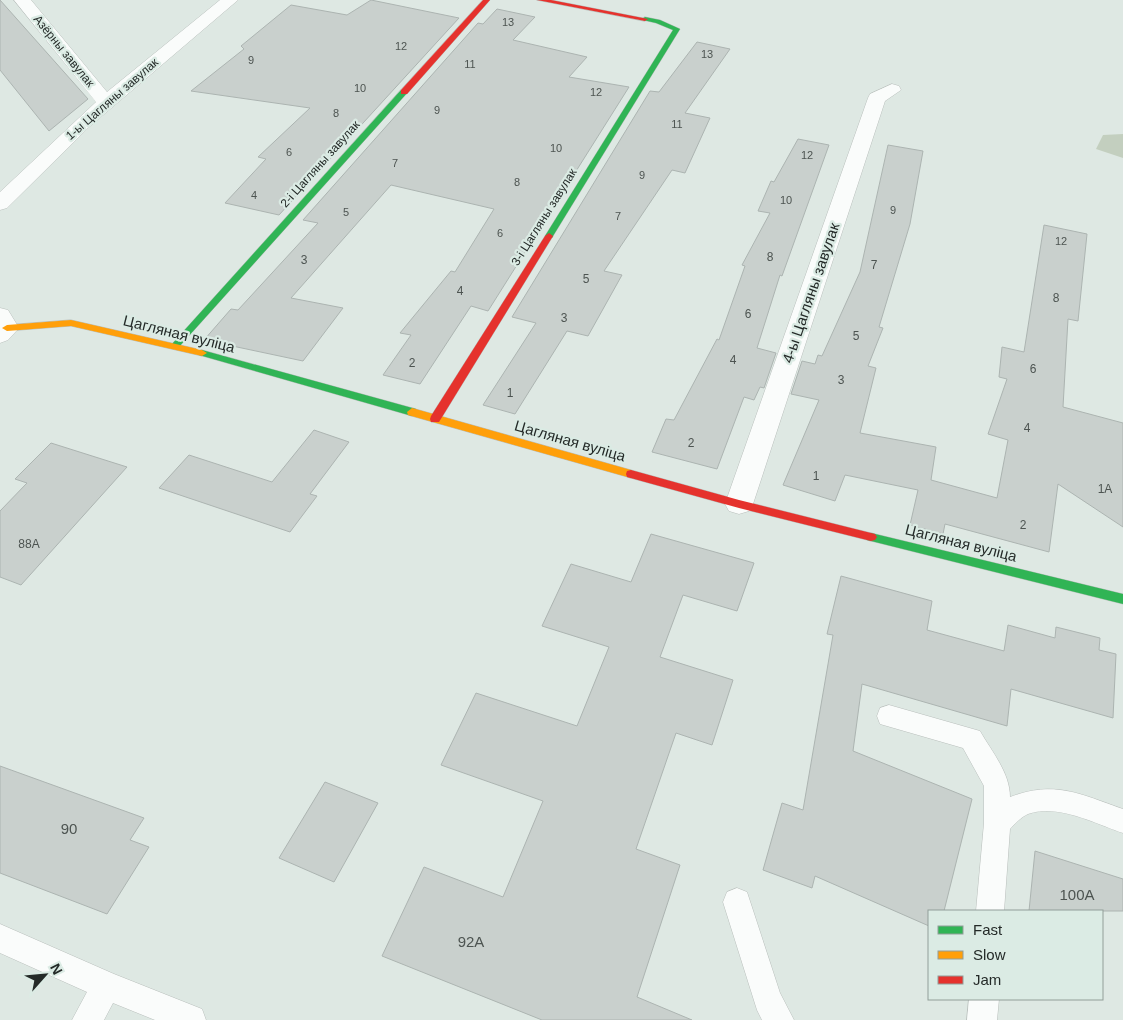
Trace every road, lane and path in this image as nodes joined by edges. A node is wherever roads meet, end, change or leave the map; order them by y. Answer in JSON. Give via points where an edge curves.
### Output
{"nodes":[{"id":1,"x":22,"y":0,"type":"edge"},
{"id":2,"x":230,"y":0,"type":"edge"},
{"id":3,"x":487,"y":0,"type":"edge"},
{"id":4,"x":540,"y":0,"type":"edge"},
{"id":5,"x":892,"y":90,"type":"dead end"},
{"id":6,"x":105,"y":101,"type":"junction"},
{"id":7,"x":0,"y":204,"type":"edge"},
{"id":8,"x":2,"y":326,"type":"edge"},
{"id":9,"x":175,"y":346,"type":"junction"},
{"id":10,"x":435,"y":419,"type":"junction"},
{"id":11,"x":740,"y":504,"type":"junction"},
{"id":12,"x":1123,"y":599,"type":"edge"},
{"id":13,"x":889,"y":716,"type":"dead end"},
{"id":14,"x":1123,"y":821,"type":"edge"},
{"id":15,"x":997,"y":822,"type":"junction"},
{"id":16,"x":737,"y":902,"type":"dead end"},
{"id":17,"x":990,"y":910,"type":"edge"},
{"id":18,"x":0,"y":938,"type":"edge"},
{"id":19,"x":107,"y":986,"type":"junction"},
{"id":20,"x":984,"y":1000,"type":"edge"},
{"id":21,"x":88,"y":1020,"type":"edge"},
{"id":22,"x":191,"y":1020,"type":"edge"},
{"id":23,"x":779,"y":1020,"type":"edge"},
{"id":24,"x":982,"y":1020,"type":"edge"}],
"edges":[{"from":1,"to":6,"type":"street","name":"Азёрны завулак"},
{"from":2,"to":6,"type":"street","name":"1-ы Цагляны завулак"},
{"from":3,"to":9,"type":"street","name":"2-і Цагляны завулак"},
{"from":4,"to":10,"type":"street","name":"3-і Цагляны завулак","via":[[658,21],[677,30]]},
{"from":5,"to":11,"type":"street","name":"4-ы Цагляны завулак","via":[[877,98]]},
{"from":6,"to":7,"type":"street","name":"1-ы Цагляны завулак"},
{"from":8,"to":9,"type":"street","name":"Цагляная вуліца","via":[[71,324]]},
{"from":9,"to":10,"type":"street","name":"Цагляная вуліца"},
{"from":10,"to":11,"type":"street","name":"Цагляная вуліца"},
{"from":11,"to":12,"type":"street","name":"Цагляная вуліца"},
{"from":13,"to":15,"type":"lane","via":[[971,738],[996,784]]},
{"from":14,"to":15,"type":"lane","via":[[1067,802],[1042,800],[1019,805]]},
{"from":15,"to":17,"type":"lane"},
{"from":16,"to":23,"type":"lane","via":[[767,1000]]},
{"from":18,"to":19,"type":"lane"},
{"from":19,"to":21,"type":"lane"},
{"from":19,"to":22,"type":"lane"},
{"from":20,"to":24,"type":"lane"}]}
